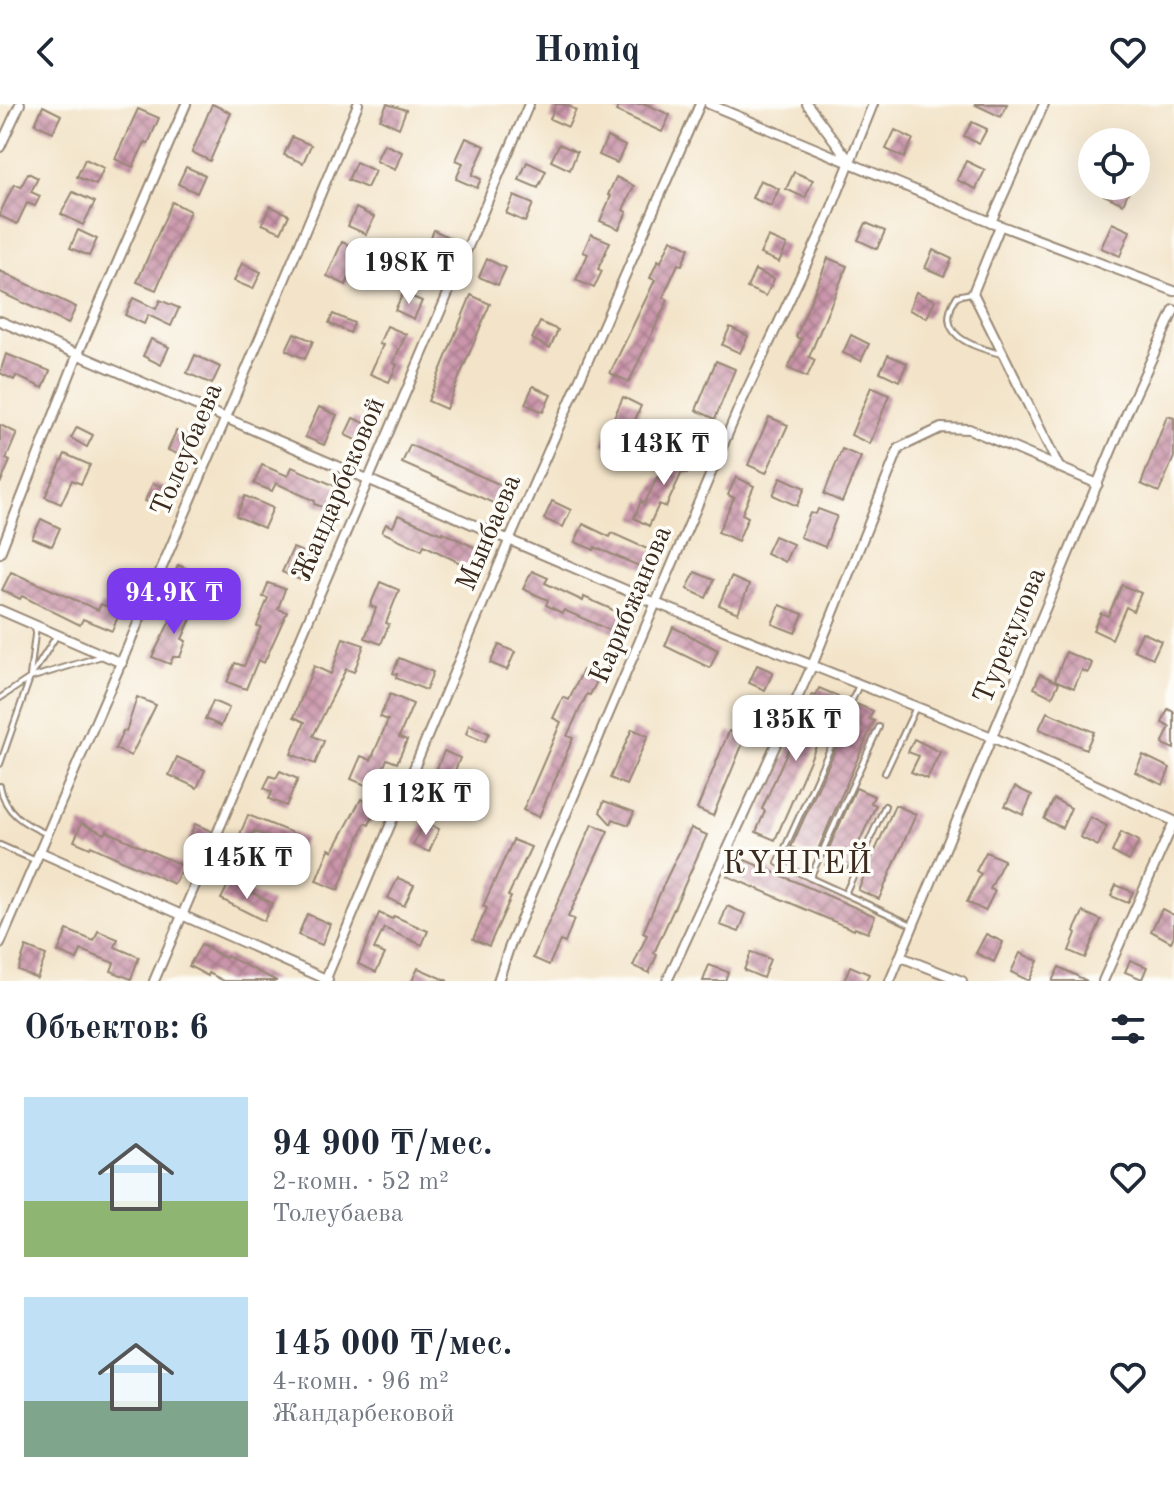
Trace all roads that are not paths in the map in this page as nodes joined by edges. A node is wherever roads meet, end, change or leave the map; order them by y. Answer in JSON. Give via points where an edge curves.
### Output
{"nodes":[{"id":1,"x":20,"y":104,"type":"edge"},
{"id":2,"x":186,"y":104,"type":"edge"},
{"id":3,"x":358,"y":104,"type":"edge"},
{"id":4,"x":529,"y":104,"type":"edge"},
{"id":5,"x":700,"y":104,"type":"edge"},
{"id":6,"x":709,"y":104,"type":"edge"},
{"id":7,"x":807,"y":104,"type":"edge"},
{"id":8,"x":873,"y":104,"type":"edge"},
{"id":9,"x":1044,"y":104,"type":"edge"},
{"id":10,"x":0,"y":147,"type":"edge"},
{"id":11,"x":849,"y":161,"type":"junction"},
{"id":12,"x":996,"y":224,"type":"junction"},
{"id":13,"x":1174,"y":291,"type":"edge"},
{"id":14,"x":973,"y":293,"type":"junction"},
{"id":15,"x":1174,"y":310,"type":"edge"},
{"id":16,"x":0,"y":321,"type":"edge"},
{"id":17,"x":1004,"y":355,"type":"junction"},
{"id":18,"x":77,"y":356,"type":"junction"},
{"id":19,"x":224,"y":418,"type":"junction"},
{"id":20,"x":1060,"y":468,"type":"junction"},
{"id":21,"x":368,"y":481,"type":"junction"},
{"id":22,"x":1098,"y":484,"type":"junction"},
{"id":23,"x":509,"y":541,"type":"junction"},
{"id":24,"x":0,"y":553,"type":"edge"},
{"id":25,"x":658,"y":604,"type":"junction"},
{"id":26,"x":0,"y":610,"type":"edge"},
{"id":27,"x":36,"y":626,"type":"junction"},
{"id":28,"x":57,"y":635,"type":"junction"},
{"id":29,"x":105,"y":655,"type":"junction"},
{"id":30,"x":122,"y":663,"type":"junction"},
{"id":31,"x":812,"y":666,"type":"junction"},
{"id":32,"x":30,"y":678,"type":"junction"},
{"id":33,"x":859,"y":685,"type":"junction"},
{"id":34,"x":0,"y":698,"type":"edge"},
{"id":35,"x":916,"y":707,"type":"junction"},
{"id":36,"x":879,"y":727,"type":"dead end"},
{"id":37,"x":992,"y":737,"type":"junction"},
{"id":38,"x":0,"y":764,"type":"edge"},
{"id":39,"x":885,"y":773,"type":"dead end"},
{"id":40,"x":0,"y":786,"type":"edge"},
{"id":41,"x":885,"y":806,"type":"dead end"},
{"id":42,"x":1174,"y":822,"type":"edge"},
{"id":43,"x":47,"y":834,"type":"junction"},
{"id":44,"x":0,"y":845,"type":"edge"},
{"id":45,"x":38,"y":856,"type":"junction"},
{"id":46,"x":810,"y":878,"type":"junction"},
{"id":47,"x":845,"y":894,"type":"junction"},
{"id":48,"x":183,"y":914,"type":"junction"},
{"id":49,"x":914,"y":926,"type":"junction"},
{"id":50,"x":0,"y":944,"type":"edge"},
{"id":51,"x":901,"y":957,"type":"junction"},
{"id":52,"x":327,"y":980,"type":"edge"},
{"id":53,"x":154,"y":981,"type":"edge"},
{"id":54,"x":498,"y":981,"type":"edge"},
{"id":55,"x":667,"y":981,"type":"edge"},
{"id":56,"x":890,"y":981,"type":"edge"},
{"id":57,"x":962,"y":981,"type":"edge"},
{"id":58,"x":1103,"y":981,"type":"edge"}],
"edges":[{"from":1,"to":10,"type":"street"},
{"from":2,"to":18,"type":"street"},
{"from":3,"to":19,"type":"street","name":"Толеубаева"},
{"from":4,"to":21,"type":"street","name":"Жандарбековой"},
{"from":5,"to":23,"type":"street","name":"Мынбаева"},
{"from":6,"to":11,"type":"street"},
{"from":7,"to":11,"type":"street"},
{"from":8,"to":11,"type":"street","name":"Карибжанова"},
{"from":9,"to":12,"type":"street"},
{"from":11,"to":12,"type":"street"},
{"from":11,"to":25,"type":"street","name":"Карибжанова"},
{"from":12,"to":13,"type":"street"},
{"from":12,"to":14,"type":"street"},
{"from":14,"to":17,"type":"street"},
{"from":14,"to":17,"type":"lane","via":[[957,296],[951,306],[954,333],[970,346]]},
{"from":15,"to":22,"type":"street","name":"Турекулова"},
{"from":16,"to":18,"type":"street"},
{"from":17,"to":20,"type":"street"},
{"from":18,"to":19,"type":"street"},
{"from":18,"to":24,"type":"street"},
{"from":19,"to":21,"type":"street"},
{"from":19,"to":30,"type":"street","name":"Толеубаева"},
{"from":20,"to":22,"type":"street"},
{"from":20,"to":31,"type":"street","via":[[969,429],[941,428],[899,448]]},
{"from":21,"to":23,"type":"street"},
{"from":21,"to":48,"type":"street","name":"Жандарбековой"},
{"from":22,"to":37,"type":"street","name":"Турекулова"},
{"from":23,"to":25,"type":"street"},
{"from":23,"to":52,"type":"street","name":"Мынбаева"},
{"from":25,"to":31,"type":"street"},
{"from":25,"to":54,"type":"street","name":"Карибжанова"},
{"from":26,"to":27,"type":"street"},
{"from":27,"to":28,"type":"street"},
{"from":27,"to":32,"type":"lane"},
{"from":28,"to":29,"type":"street"},
{"from":28,"to":32,"type":"lane"},
{"from":29,"to":30,"type":"street"},
{"from":29,"to":32,"type":"lane"},
{"from":30,"to":43,"type":"street","name":"Толеубаева"},
{"from":31,"to":33,"type":"street"},
{"from":31,"to":55,"type":"street"},
{"from":32,"to":34,"type":"lane"},
{"from":32,"to":38,"type":"lane"},
{"from":33,"to":35,"type":"street"},
{"from":33,"to":46,"type":"lane","via":[[778,863]]},
{"from":35,"to":37,"type":"street"},
{"from":35,"to":39,"type":"lane"},
{"from":36,"to":46,"type":"lane"},
{"from":37,"to":42,"type":"street"},
{"from":37,"to":49,"type":"street","name":"Турекулова"},
{"from":40,"to":43,"type":"lane","via":[[22,823]]},
{"from":41,"to":47,"type":"lane"},
{"from":42,"to":58,"type":"street"},
{"from":43,"to":45,"type":"street","name":"Толеубаева"},
{"from":44,"to":45,"type":"lane"},
{"from":45,"to":48,"type":"street"},
{"from":45,"to":50,"type":"street","name":"Толеубаева"},
{"from":46,"to":47,"type":"lane"},
{"from":47,"to":49,"type":"lane"},
{"from":48,"to":52,"type":"street"},
{"from":48,"to":53,"type":"street","name":"Жандарбековой"},
{"from":49,"to":51,"type":"street","name":"Турекулова"},
{"from":51,"to":56,"type":"street","name":"Турекулова"},
{"from":51,"to":57,"type":"street"}]}
